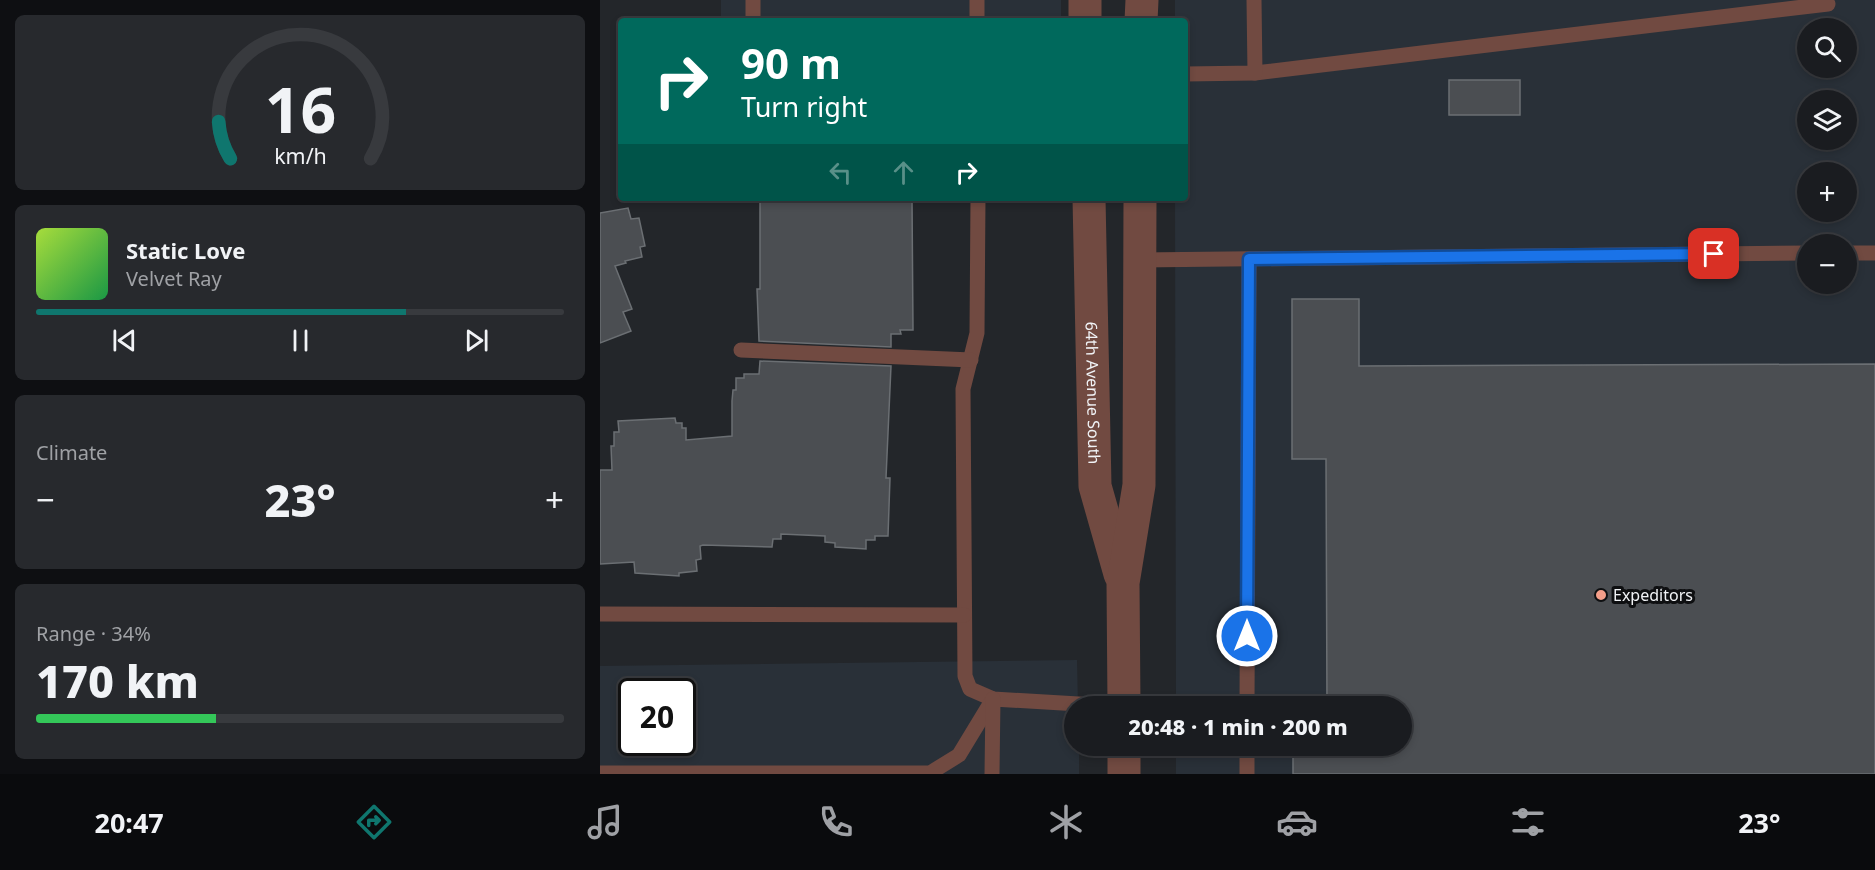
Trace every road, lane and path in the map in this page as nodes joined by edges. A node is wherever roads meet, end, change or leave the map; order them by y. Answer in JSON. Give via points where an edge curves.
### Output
{"nodes":[{"id":1,"x":753,"y":0,"type":"edge"},
{"id":2,"x":977,"y":0,"type":"edge"},
{"id":3,"x":1085,"y":0,"type":"edge"},
{"id":4,"x":1142,"y":0,"type":"edge"},
{"id":5,"x":1254,"y":0,"type":"edge"},
{"id":6,"x":1829,"y":1,"type":"edge"},
{"id":7,"x":753,"y":18,"type":"edge"},
{"id":8,"x":977,"y":18,"type":"edge"},
{"id":9,"x":1085,"y":18,"type":"edge"},
{"id":10,"x":1141,"y":18,"type":"edge"},
{"id":11,"x":1255,"y":73,"type":"junction"},
{"id":12,"x":1188,"y":74,"type":"edge"},
{"id":13,"x":978,"y":201,"type":"edge"},
{"id":14,"x":1089,"y":201,"type":"edge"},
{"id":15,"x":1140,"y":201,"type":"edge"},
{"id":16,"x":1797,"y":253,"type":"edge"},
{"id":17,"x":1857,"y":253,"type":"edge"},
{"id":18,"x":1875,"y":253,"type":"edge"},
{"id":19,"x":1249,"y":259,"type":"junction"},
{"id":20,"x":1139,"y":260,"type":"junction"},
{"id":21,"x":741,"y":350,"type":"dead end"},
{"id":22,"x":971,"y":360,"type":"junction"},
{"id":23,"x":1123,"y":583,"type":"junction"},
{"id":24,"x":600,"y":614,"type":"edge"},
{"id":25,"x":964,"y":615,"type":"junction"},
{"id":26,"x":1124,"y":696,"type":"edge"},
{"id":27,"x":1247,"y":696,"type":"edge"},
{"id":28,"x":993,"y":699,"type":"junction"},
{"id":29,"x":1064,"y":703,"type":"edge"},
{"id":30,"x":1124,"y":756,"type":"edge"},
{"id":31,"x":1247,"y":756,"type":"edge"},
{"id":32,"x":600,"y":773,"type":"edge"},
{"id":33,"x":992,"y":774,"type":"edge"},
{"id":34,"x":1124,"y":774,"type":"edge"},
{"id":35,"x":1247,"y":774,"type":"edge"}],
"edges":[{"from":1,"to":7,"type":"lane"},
{"from":2,"to":8,"type":"lane"},
{"from":3,"to":9,"type":"street"},
{"from":4,"to":10,"type":"street"},
{"from":5,"to":11,"type":"lane"},
{"from":6,"to":11,"type":"lane"},
{"from":11,"to":12,"type":"lane"},
{"from":13,"to":22,"type":"lane","via":[[977,333]]},
{"from":14,"to":23,"type":"street","name":"64th Avenue South","via":[[1095,486]]},
{"from":15,"to":20,"type":"street","name":"64th Avenue South"},
{"from":16,"to":19,"type":"lane"},
{"from":17,"to":18,"type":"lane"},
{"from":19,"to":20,"type":"lane"},
{"from":19,"to":27,"type":"lane"},
{"from":20,"to":23,"type":"street","name":"64th Avenue South","via":[[1139,485]]},
{"from":21,"to":22,"type":"lane"},
{"from":22,"to":25,"type":"lane","via":[[963,389]]},
{"from":23,"to":26,"type":"street","name":"64th Avenue South"},
{"from":24,"to":25,"type":"lane"},
{"from":25,"to":28,"type":"lane","via":[[965,676],[970,689]]},
{"from":28,"to":29,"type":"lane"},
{"from":28,"to":32,"type":"lane","via":[[959,755],[930,773]]},
{"from":28,"to":33,"type":"lane"},
{"from":30,"to":34,"type":"street"},
{"from":31,"to":35,"type":"lane"}]}
